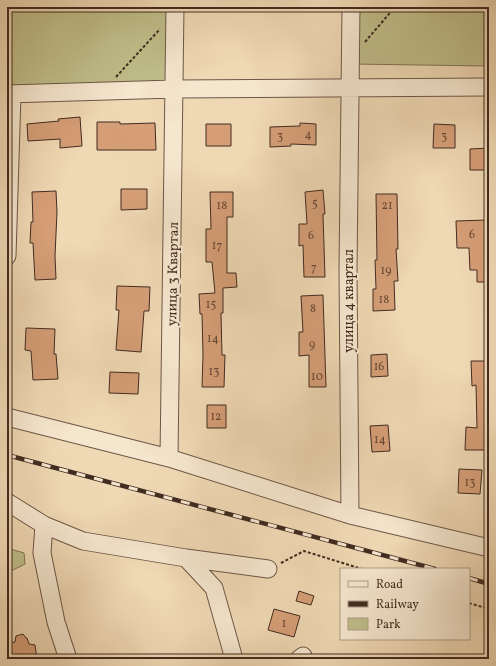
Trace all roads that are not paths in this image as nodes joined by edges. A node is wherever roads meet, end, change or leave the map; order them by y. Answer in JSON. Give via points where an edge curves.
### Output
{"nodes":[{"id":1,"x":351,"y":7,"type":"edge"},
{"id":2,"x":174,"y":10,"type":"edge"},
{"id":3,"x":350,"y":87,"type":"junction"},
{"id":4,"x":489,"y":87,"type":"edge"},
{"id":5,"x":174,"y":89,"type":"junction"},
{"id":6,"x":9,"y":94,"type":"edge"},
{"id":7,"x":7,"y":256,"type":"edge"},
{"id":8,"x":7,"y":417,"type":"edge"},
{"id":9,"x":169,"y":458,"type":"junction"},
{"id":10,"x":7,"y":502,"type":"edge"},
{"id":11,"x":350,"y":515,"type":"junction"},
{"id":12,"x":44,"y":525,"type":"junction"},
{"id":13,"x":489,"y":548,"type":"edge"},
{"id":14,"x":186,"y":558,"type":"junction"},
{"id":15,"x":268,"y":569,"type":"road end"},
{"id":16,"x":68,"y":659,"type":"edge"},
{"id":17,"x":234,"y":659,"type":"edge"}],
"edges":[{"from":1,"to":3,"type":"street","name":"улица 4 квартал"},
{"from":2,"to":5,"type":"street","name":"улица 3 Квартал"},
{"from":3,"to":4,"type":"street"},
{"from":3,"to":5,"type":"street"},
{"from":3,"to":11,"type":"street","name":"улица 4 квартал"},
{"from":5,"to":6,"type":"street"},
{"from":5,"to":9,"type":"street","name":"улица 3 Квартал"},
{"from":6,"to":7,"type":"street"},
{"from":8,"to":9,"type":"street"},
{"from":9,"to":11,"type":"street"},
{"from":10,"to":12,"type":"street"},
{"from":11,"to":13,"type":"street"},
{"from":12,"to":14,"type":"street","via":[[83,541]]},
{"from":12,"to":16,"type":"street","via":[[42,552],[56,622]]},
{"from":14,"to":15,"type":"street"},
{"from":14,"to":17,"type":"street","via":[[214,588]]}]}
